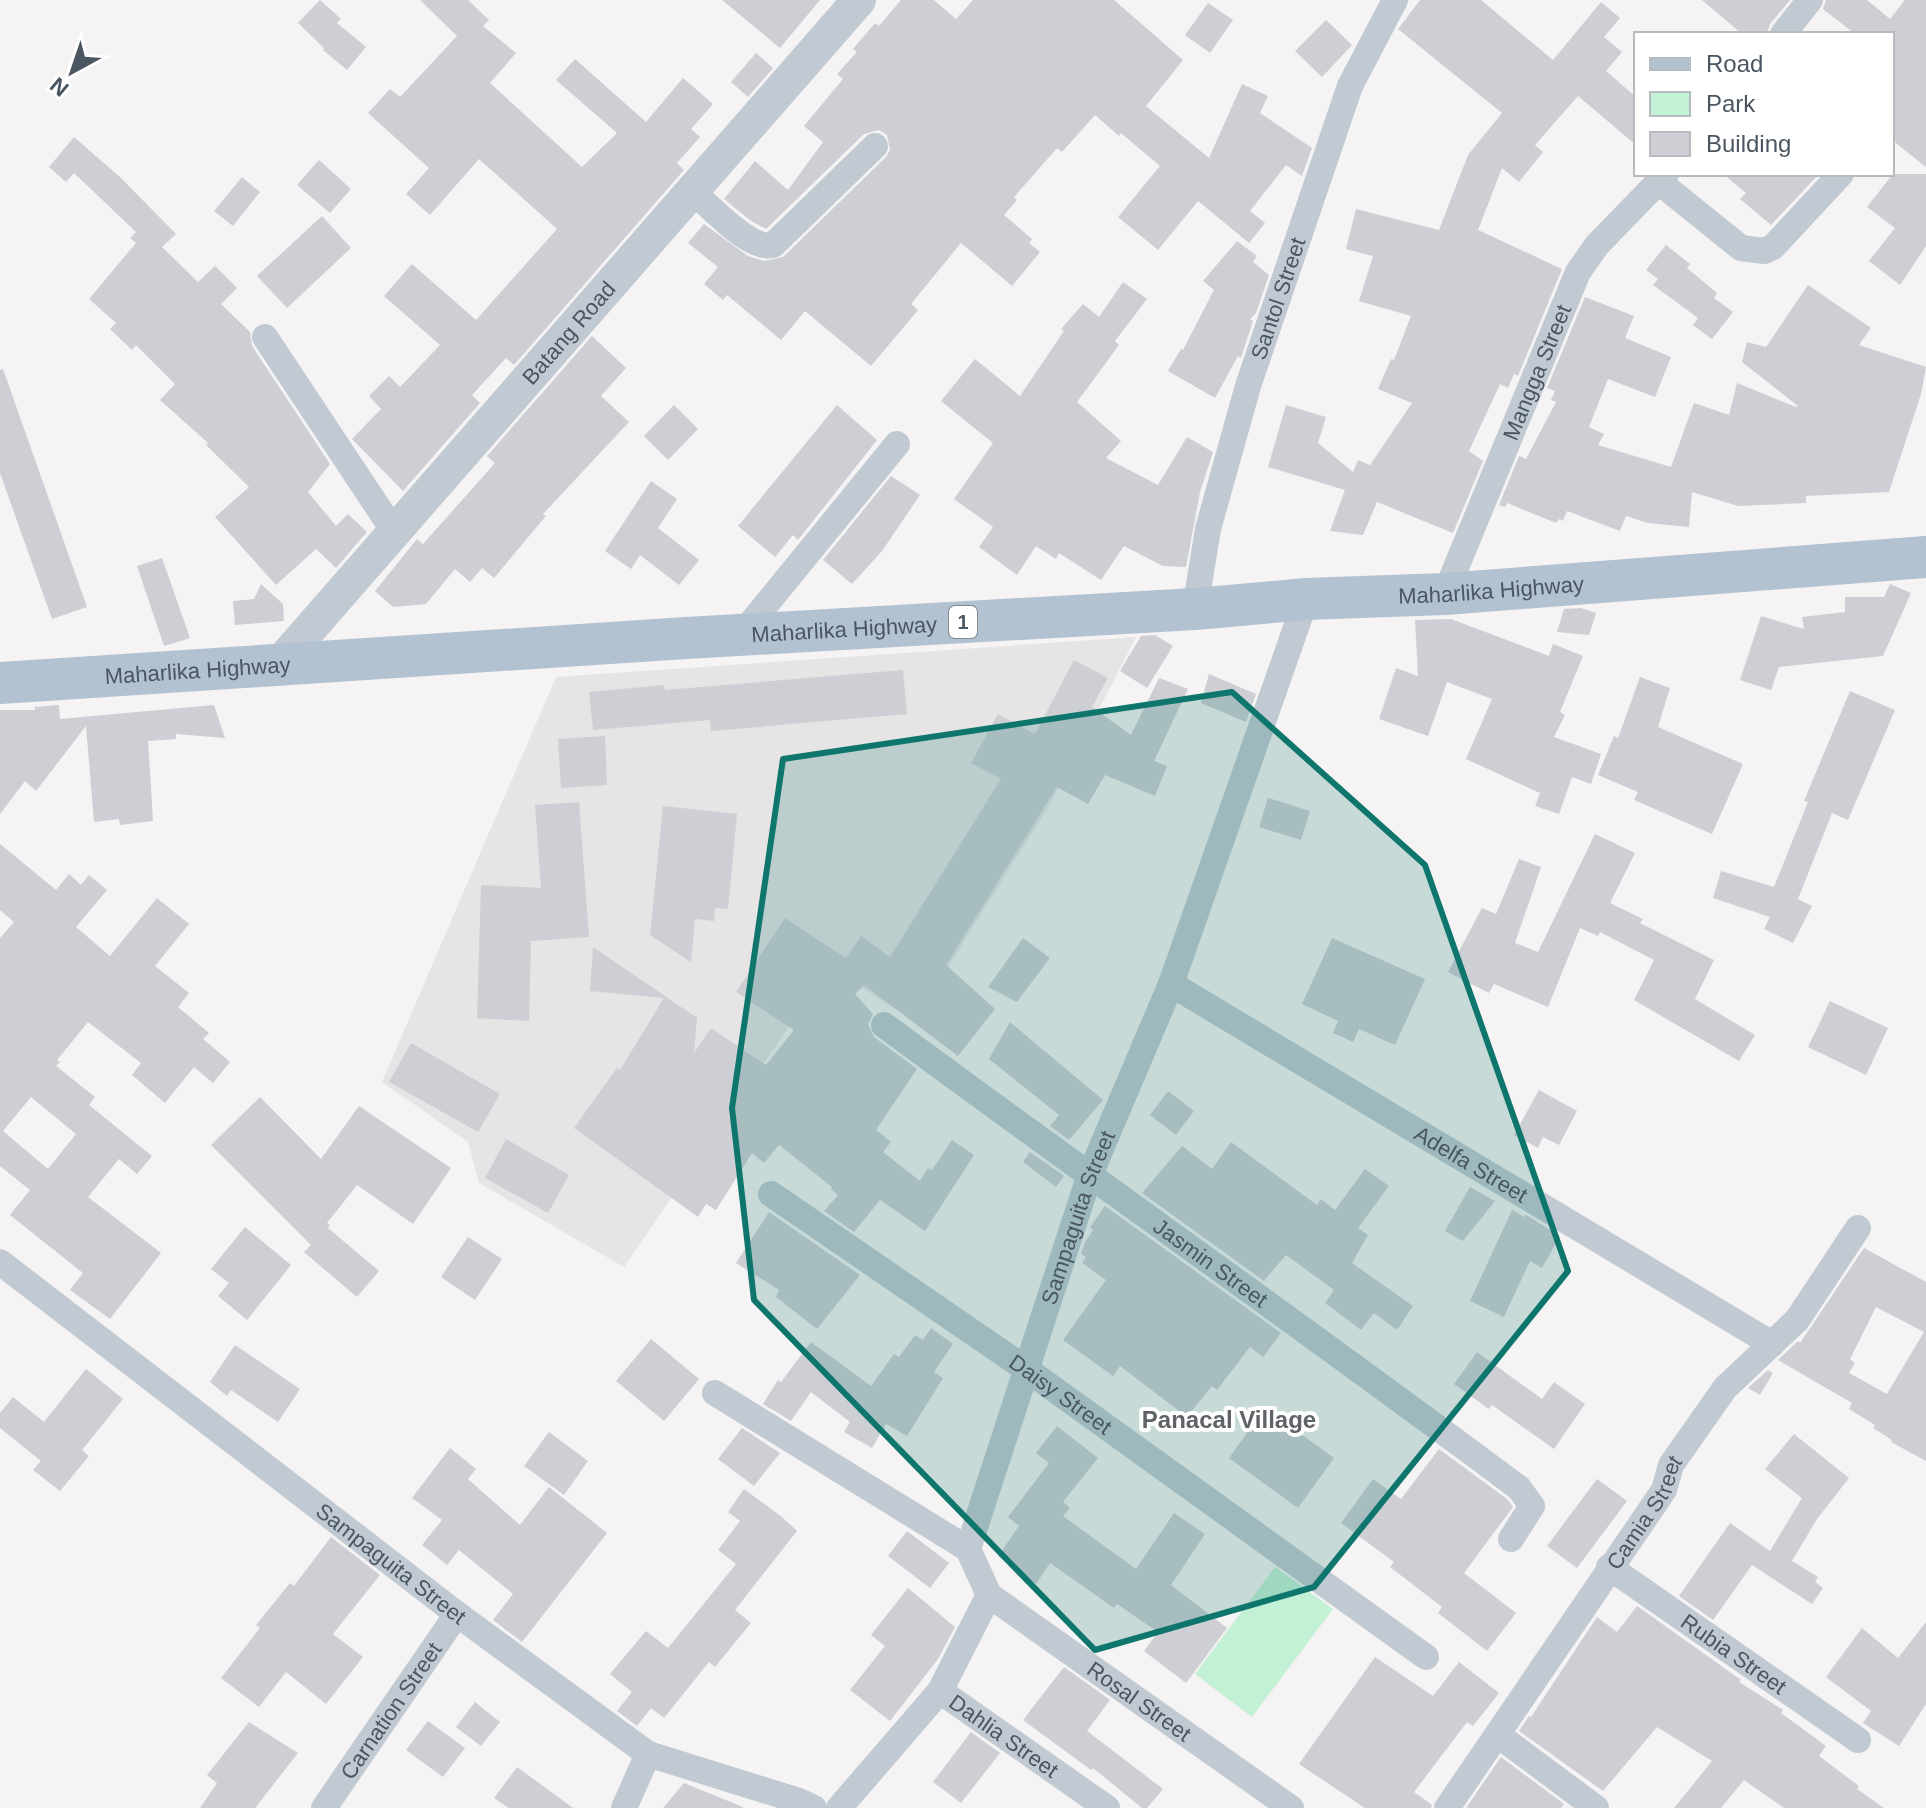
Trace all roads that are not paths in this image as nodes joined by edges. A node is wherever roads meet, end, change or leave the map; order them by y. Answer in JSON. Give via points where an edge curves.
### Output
{"nodes":[{"id":1,"x":859,"y":0,"type":"edge"},
{"id":2,"x":1395,"y":0,"type":"edge"},
{"id":3,"x":1810,"y":0,"type":"edge"},
{"id":4,"x":1785,"y":32,"type":"edge"},
{"id":5,"x":875,"y":146,"type":"dead end"},
{"id":6,"x":1839,"y":176,"type":"edge"},
{"id":7,"x":1663,"y":178,"type":"edge"},
{"id":8,"x":692,"y":191,"type":"junction"},
{"id":9,"x":265,"y":337,"type":"dead end"},
{"id":10,"x":897,"y":444,"type":"dead end"},
{"id":11,"x":393,"y":530,"type":"junction"},
{"id":12,"x":1926,"y":557,"type":"edge"},
{"id":13,"x":1445,"y":594,"type":"junction"},
{"id":14,"x":1306,"y":599,"type":"junction"},
{"id":15,"x":1195,"y":609,"type":"junction"},
{"id":16,"x":742,"y":634,"type":"junction"},
{"id":17,"x":279,"y":664,"type":"junction"},
{"id":18,"x":0,"y":683,"type":"edge"},
{"id":19,"x":1171,"y":984,"type":"junction"},
{"id":20,"x":884,"y":1025,"type":"dead end"},
{"id":21,"x":1089,"y":1177,"type":"junction"},
{"id":22,"x":771,"y":1194,"type":"dead end"},
{"id":23,"x":1858,"y":1228,"type":"dead end"},
{"id":24,"x":0,"y":1262,"type":"edge"},
{"id":25,"x":1772,"y":1344,"type":"junction"},
{"id":26,"x":1026,"y":1369,"type":"junction"},
{"id":27,"x":715,"y":1393,"type":"dead end"},
{"id":28,"x":1511,"y":1539,"type":"dead end"},
{"id":29,"x":968,"y":1549,"type":"junction"},
{"id":30,"x":1609,"y":1567,"type":"junction"},
{"id":31,"x":989,"y":1595,"type":"junction"},
{"id":32,"x":457,"y":1614,"type":"junction"},
{"id":33,"x":1426,"y":1657,"type":"dead end"},
{"id":34,"x":940,"y":1691,"type":"junction"},
{"id":35,"x":1498,"y":1735,"type":"junction"},
{"id":36,"x":1858,"y":1740,"type":"dead end"},
{"id":37,"x":648,"y":1754,"type":"junction"},
{"id":38,"x":324,"y":1808,"type":"edge"},
{"id":39,"x":624,"y":1808,"type":"edge"},
{"id":40,"x":814,"y":1808,"type":"edge"},
{"id":41,"x":839,"y":1808,"type":"edge"},
{"id":42,"x":1107,"y":1808,"type":"edge"},
{"id":43,"x":1291,"y":1808,"type":"edge"},
{"id":44,"x":1447,"y":1808,"type":"edge"},
{"id":45,"x":1596,"y":1808,"type":"edge"}],
"edges":[{"from":1,"to":8,"type":"street","name":"Batang Road"},
{"from":2,"to":15,"type":"street","name":"Santol Street","via":[[1350,86],[1248,386],[1208,529]]},
{"from":3,"to":4,"type":"street"},
{"from":5,"to":8,"type":"street","via":[[765,247],[749,240]]},
{"from":6,"to":7,"type":"street","via":[[1764,251],[1741,248]]},
{"from":7,"to":13,"type":"street","name":"Mangga Street","via":[[1597,245],[1578,272]]},
{"from":8,"to":11,"type":"street","name":"Batang Road"},
{"from":9,"to":11,"type":"street"},
{"from":10,"to":16,"type":"street"},
{"from":11,"to":17,"type":"street","name":"Batang Road"},
{"from":12,"to":13,"type":"main road","name":"Maharlika Highway","number":"1"},
{"from":13,"to":14,"type":"main road","name":"Maharlika Highway","number":"1"},
{"from":14,"to":15,"type":"main road","name":"Maharlika Highway","number":"1"},
{"from":14,"to":19,"type":"street","name":"Sampaguita Street"},
{"from":15,"to":16,"type":"main road","name":"Maharlika Highway","number":"1"},
{"from":16,"to":17,"type":"main road","name":"Maharlika Highway","number":"1"},
{"from":17,"to":18,"type":"main road","name":"Maharlika Highway","number":"1"},
{"from":19,"to":21,"type":"street","name":"Sampaguita Street"},
{"from":19,"to":25,"type":"street","name":"Adelfa Street"},
{"from":20,"to":21,"type":"street","name":"Jasmin Street"},
{"from":21,"to":26,"type":"street","name":"Sampaguita Street"},
{"from":21,"to":28,"type":"street","name":"Jasmin Street","via":[[1519,1488],[1532,1506]]},
{"from":22,"to":26,"type":"street","name":"Daisy Street"},
{"from":23,"to":25,"type":"street","name":"Camia Street","via":[[1797,1320]]},
{"from":24,"to":32,"type":"street","name":"Sampaguita Street"},
{"from":25,"to":30,"type":"street","name":"Camia Street","via":[[1725,1388],[1671,1465],[1664,1490]]},
{"from":26,"to":29,"type":"street","name":"Sampaguita Street"},
{"from":26,"to":33,"type":"street","name":"Daisy Street"},
{"from":27,"to":29,"type":"street"},
{"from":29,"to":31,"type":"street"},
{"from":30,"to":35,"type":"street","name":"Camia Street"},
{"from":30,"to":36,"type":"street","name":"Rubia Street"},
{"from":31,"to":34,"type":"street"},
{"from":31,"to":43,"type":"street","name":"Rosal Street"},
{"from":32,"to":37,"type":"street","name":"Sampaguita Street"},
{"from":32,"to":38,"type":"street","name":"Carnation Street"},
{"from":34,"to":41,"type":"street"},
{"from":34,"to":42,"type":"street","name":"Dahlia Street"},
{"from":35,"to":44,"type":"street","name":"Camia Street"},
{"from":35,"to":45,"type":"street"},
{"from":37,"to":39,"type":"street"},
{"from":37,"to":40,"type":"street","name":"Sampaguita Street"}]}
